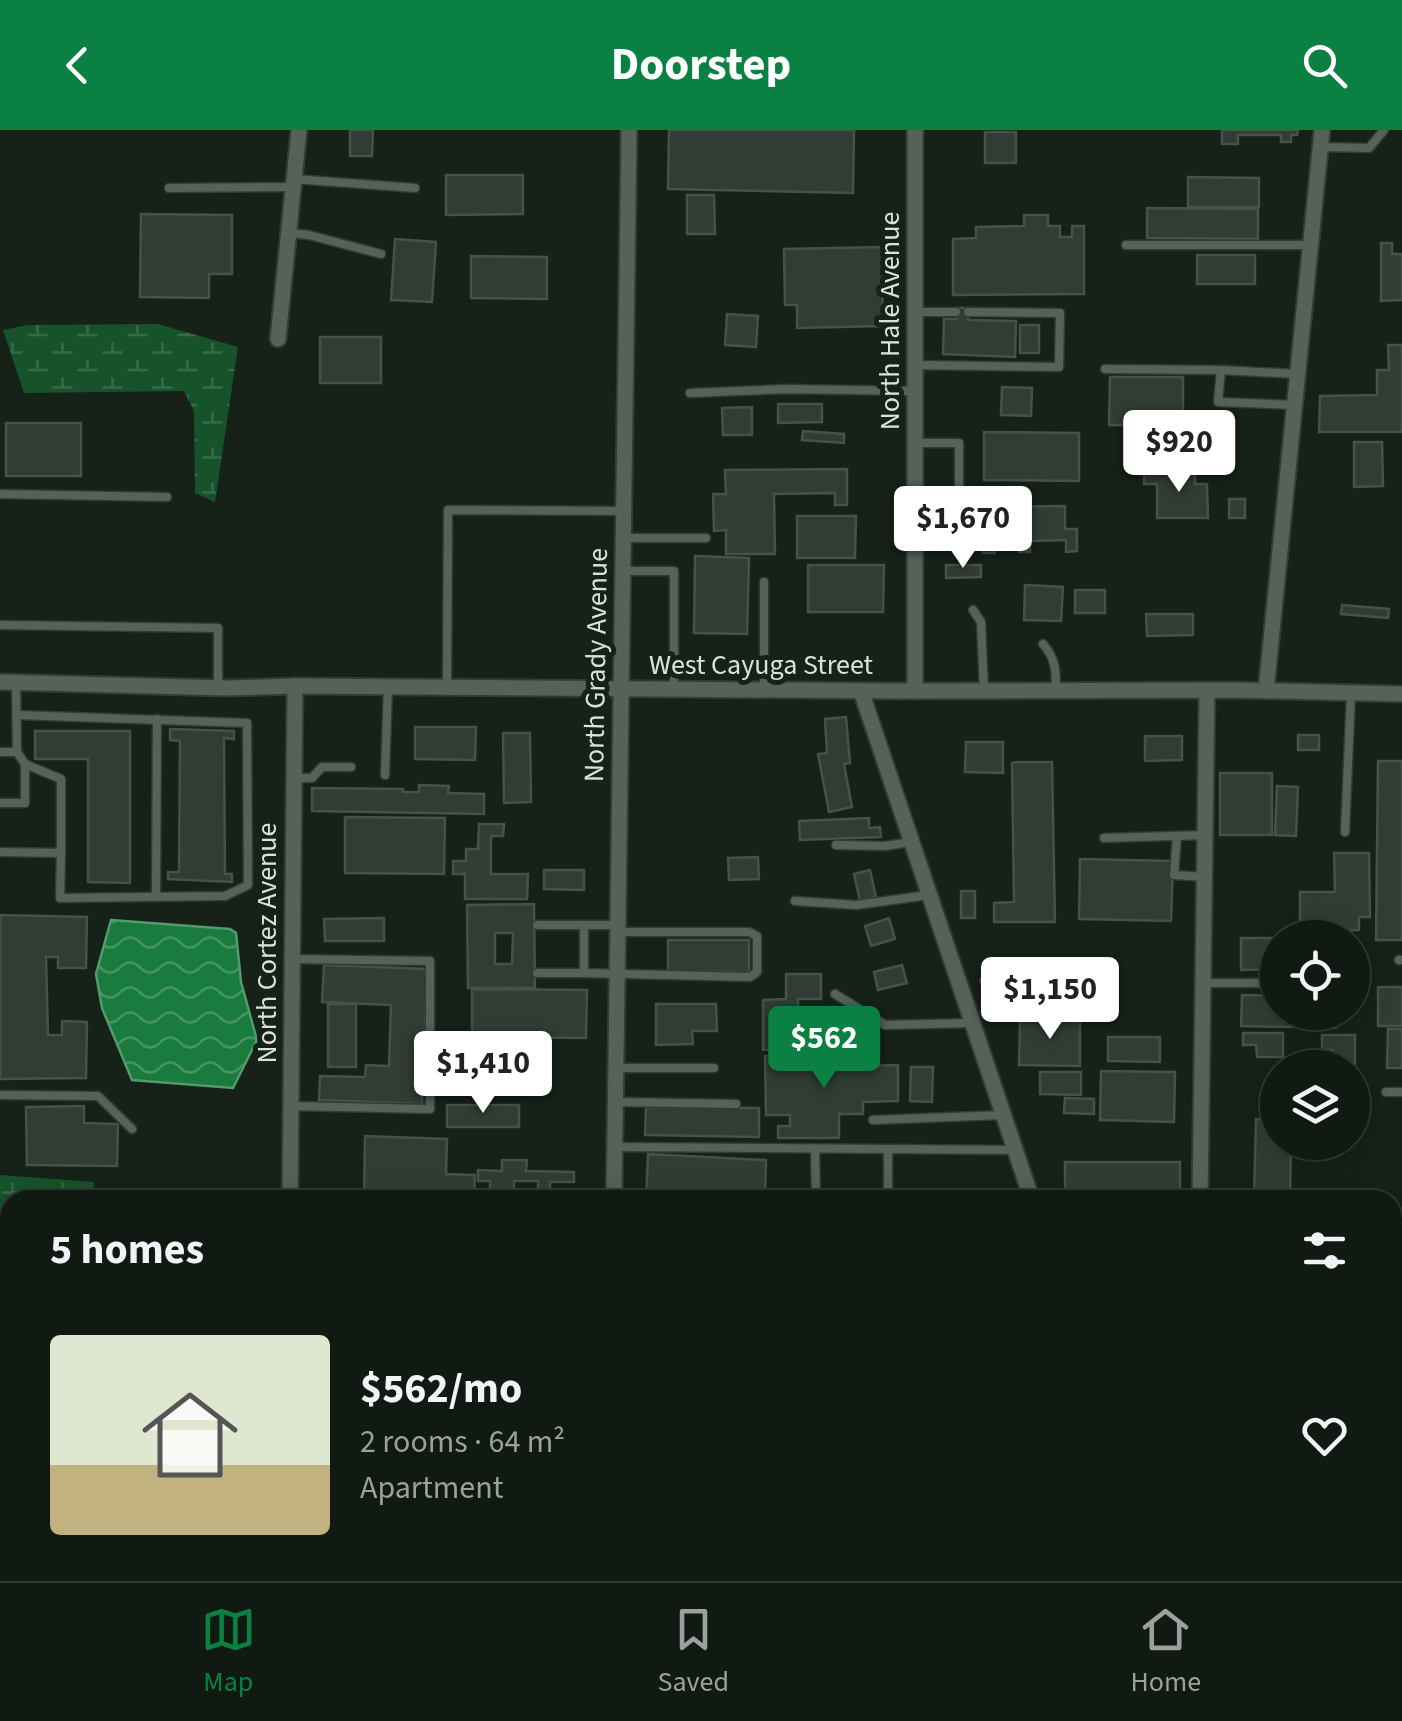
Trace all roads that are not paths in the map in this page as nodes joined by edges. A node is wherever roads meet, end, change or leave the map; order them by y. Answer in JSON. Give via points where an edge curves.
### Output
{"nodes":[{"id":1,"x":299,"y":130,"type":"edge"},
{"id":2,"x":630,"y":130,"type":"edge"},
{"id":3,"x":916,"y":130,"type":"edge"},
{"id":4,"x":1322,"y":130,"type":"edge"},
{"id":5,"x":1384,"y":130,"type":"edge"},
{"id":6,"x":1321,"y":147,"type":"junction"},
{"id":7,"x":294,"y":183,"type":"junction"},
{"id":8,"x":169,"y":188,"type":"dead end"},
{"id":9,"x":415,"y":188,"type":"dead end"},
{"id":10,"x":289,"y":233,"type":"junction"},
{"id":11,"x":1126,"y":245,"type":"dead end"},
{"id":12,"x":1311,"y":245,"type":"junction"},
{"id":13,"x":381,"y":254,"type":"dead end"},
{"id":14,"x":915,"y":312,"type":"junction"},
{"id":15,"x":956,"y":312,"type":"dead end"},
{"id":16,"x":968,"y":312,"type":"dead end"},
{"id":17,"x":278,"y":339,"type":"dead end"},
{"id":18,"x":915,"y":365,"type":"junction"},
{"id":19,"x":1104,"y":369,"type":"dead end"},
{"id":20,"x":1221,"y":370,"type":"junction"},
{"id":21,"x":1298,"y":374,"type":"junction"},
{"id":22,"x":915,"y":390,"type":"junction"},
{"id":23,"x":690,"y":393,"type":"dead end"},
{"id":24,"x":1294,"y":405,"type":"junction"},
{"id":25,"x":915,"y":443,"type":"junction"},
{"id":26,"x":0,"y":494,"type":"edge"},
{"id":27,"x":167,"y":497,"type":"dead end"},
{"id":28,"x":625,"y":511,"type":"junction"},
{"id":29,"x":625,"y":538,"type":"junction"},
{"id":30,"x":706,"y":538,"type":"dead end"},
{"id":31,"x":915,"y":539,"type":"junction"},
{"id":32,"x":625,"y":571,"type":"junction"},
{"id":33,"x":764,"y":582,"type":"dead end"},
{"id":34,"x":973,"y":610,"type":"dead end"},
{"id":35,"x":0,"y":625,"type":"edge"},
{"id":36,"x":1042,"y":644,"type":"dead end"},
{"id":37,"x":8,"y":682,"type":"edge"},
{"id":38,"x":294,"y":686,"type":"junction"},
{"id":39,"x":388,"y":687,"type":"junction"},
{"id":40,"x":447,"y":687,"type":"junction"},
{"id":41,"x":218,"y":688,"type":"junction"},
{"id":42,"x":623,"y":690,"type":"junction"},
{"id":43,"x":674,"y":690,"type":"junction"},
{"id":44,"x":764,"y":690,"type":"junction"},
{"id":45,"x":1207,"y":690,"type":"junction"},
{"id":46,"x":860,"y":691,"type":"junction"},
{"id":47,"x":914,"y":691,"type":"junction"},
{"id":48,"x":984,"y":691,"type":"junction"},
{"id":49,"x":1056,"y":691,"type":"junction"},
{"id":50,"x":1266,"y":691,"type":"junction"},
{"id":51,"x":1351,"y":693,"type":"junction"},
{"id":52,"x":1402,"y":694,"type":"edge"},
{"id":53,"x":17,"y":715,"type":"junction"},
{"id":54,"x":157,"y":719,"type":"junction"},
{"id":55,"x":0,"y":752,"type":"edge"},
{"id":56,"x":18,"y":752,"type":"junction"},
{"id":57,"x":25,"y":764,"type":"junction"},
{"id":58,"x":351,"y":767,"type":"dead end"},
{"id":59,"x":385,"y":775,"type":"dead end"},
{"id":60,"x":294,"y":778,"type":"junction"},
{"id":61,"x":0,"y":803,"type":"edge"},
{"id":62,"x":1345,"y":832,"type":"dead end"},
{"id":63,"x":1205,"y":835,"type":"junction"},
{"id":64,"x":1177,"y":836,"type":"junction"},
{"id":65,"x":1104,"y":838,"type":"dead end"},
{"id":66,"x":911,"y":842,"type":"junction"},
{"id":67,"x":836,"y":845,"type":"dead end"},
{"id":68,"x":0,"y":852,"type":"edge"},
{"id":69,"x":60,"y":853,"type":"junction"},
{"id":70,"x":1204,"y":876,"type":"junction"},
{"id":71,"x":929,"y":895,"type":"junction"},
{"id":72,"x":156,"y":897,"type":"junction"},
{"id":73,"x":795,"y":901,"type":"dead end"},
{"id":74,"x":537,"y":925,"type":"dead end"},
{"id":75,"x":584,"y":925,"type":"junction"},
{"id":76,"x":619,"y":929,"type":"junction"},
{"id":77,"x":292,"y":959,"type":"junction"},
{"id":78,"x":538,"y":972,"type":"dead end"},
{"id":79,"x":584,"y":973,"type":"junction"},
{"id":80,"x":618,"y":974,"type":"junction"},
{"id":81,"x":1203,"y":983,"type":"junction"},
{"id":82,"x":1260,"y":983,"type":"edge"},
{"id":83,"x":835,"y":994,"type":"dead end"},
{"id":84,"x":972,"y":1023,"type":"junction"},
{"id":85,"x":616,"y":1068,"type":"junction"},
{"id":86,"x":714,"y":1068,"type":"dead end"},
{"id":87,"x":1386,"y":1092,"type":"dead end"},
{"id":88,"x":1402,"y":1092,"type":"edge"},
{"id":89,"x":0,"y":1095,"type":"edge"},
{"id":90,"x":616,"y":1102,"type":"junction"},
{"id":91,"x":736,"y":1104,"type":"dead end"},
{"id":92,"x":291,"y":1106,"type":"junction"},
{"id":93,"x":1003,"y":1116,"type":"junction"},
{"id":94,"x":873,"y":1120,"type":"dead end"},
{"id":95,"x":132,"y":1129,"type":"dead end"},
{"id":96,"x":615,"y":1147,"type":"junction"},
{"id":97,"x":815,"y":1148,"type":"junction"},
{"id":98,"x":888,"y":1149,"type":"junction"},
{"id":99,"x":1015,"y":1150,"type":"junction"},
{"id":100,"x":290,"y":1190,"type":"edge"},
{"id":101,"x":614,"y":1190,"type":"edge"},
{"id":102,"x":816,"y":1190,"type":"edge"},
{"id":103,"x":888,"y":1190,"type":"edge"},
{"id":104,"x":1029,"y":1190,"type":"edge"},
{"id":105,"x":1200,"y":1190,"type":"edge"}],
"edges":[{"from":1,"to":7,"type":"street"},
{"from":2,"to":28,"type":"street","name":"North Grady Avenue"},
{"from":3,"to":14,"type":"street","name":"North Hale Avenue"},
{"from":4,"to":6,"type":"street"},
{"from":5,"to":6,"type":"lane","via":[[1369,148]]},
{"from":6,"to":12,"type":"street"},
{"from":7,"to":8,"type":"lane"},
{"from":7,"to":9,"type":"lane"},
{"from":7,"to":10,"type":"street"},
{"from":10,"to":13,"type":"lane"},
{"from":10,"to":17,"type":"street"},
{"from":11,"to":12,"type":"lane"},
{"from":12,"to":21,"type":"street"},
{"from":14,"to":15,"type":"lane"},
{"from":14,"to":18,"type":"street","name":"North Hale Avenue"},
{"from":16,"to":18,"type":"lane","via":[[1060,312],[1059,367]]},
{"from":18,"to":22,"type":"street","name":"North Hale Avenue"},
{"from":19,"to":20,"type":"lane"},
{"from":20,"to":21,"type":"lane"},
{"from":20,"to":24,"type":"lane","via":[[1218,402]]},
{"from":21,"to":24,"type":"street"},
{"from":22,"to":23,"type":"lane"},
{"from":22,"to":25,"type":"street","name":"North Hale Avenue"},
{"from":24,"to":50,"type":"street"},
{"from":25,"to":31,"type":"street","name":"North Hale Avenue"},
{"from":25,"to":31,"type":"lane","via":[[959,444],[959,538]]},
{"from":26,"to":27,"type":"lane"},
{"from":28,"to":29,"type":"street","name":"North Grady Avenue"},
{"from":28,"to":40,"type":"lane","via":[[448,510]]},
{"from":29,"to":30,"type":"lane"},
{"from":29,"to":32,"type":"street","name":"North Grady Avenue"},
{"from":31,"to":47,"type":"street","name":"North Hale Avenue"},
{"from":32,"to":42,"type":"street","name":"North Grady Avenue"},
{"from":32,"to":43,"type":"lane","via":[[674,571]]},
{"from":33,"to":44,"type":"lane"},
{"from":34,"to":48,"type":"lane","via":[[981,622]]},
{"from":35,"to":41,"type":"lane","via":[[218,628]]},
{"from":36,"to":49,"type":"lane","via":[[1056,667]]},
{"from":37,"to":41,"type":"street","name":"West Cayuga Street"},
{"from":37,"to":53,"type":"lane"},
{"from":38,"to":39,"type":"street","name":"West Cayuga Street"},
{"from":38,"to":41,"type":"street","name":"West Cayuga Street"},
{"from":38,"to":60,"type":"street","name":"North Cortez Avenue"},
{"from":39,"to":40,"type":"street","name":"West Cayuga Street"},
{"from":39,"to":59,"type":"lane"},
{"from":40,"to":42,"type":"street","name":"West Cayuga Street"},
{"from":42,"to":43,"type":"street","name":"West Cayuga Street"},
{"from":42,"to":76,"type":"street","name":"North Grady Avenue"},
{"from":43,"to":44,"type":"street","name":"West Cayuga Street"},
{"from":44,"to":46,"type":"street","name":"West Cayuga Street"},
{"from":45,"to":49,"type":"street","name":"West Cayuga Street"},
{"from":45,"to":50,"type":"street","name":"West Cayuga Street"},
{"from":45,"to":63,"type":"street"},
{"from":46,"to":47,"type":"street","name":"West Cayuga Street"},
{"from":46,"to":66,"type":"street"},
{"from":47,"to":48,"type":"street","name":"West Cayuga Street"},
{"from":48,"to":49,"type":"street","name":"West Cayuga Street"},
{"from":50,"to":51,"type":"street","name":"West Cayuga Street"},
{"from":51,"to":52,"type":"street","name":"West Cayuga Street"},
{"from":51,"to":62,"type":"lane"},
{"from":53,"to":54,"type":"lane"},
{"from":53,"to":56,"type":"lane"},
{"from":54,"to":72,"type":"lane"},
{"from":54,"to":72,"type":"lane","via":[[248,722],[248,885],[225,896]]},
{"from":55,"to":56,"type":"lane"},
{"from":56,"to":57,"type":"lane"},
{"from":57,"to":61,"type":"lane","via":[[25,803]]},
{"from":57,"to":69,"type":"lane","via":[[61,780]]},
{"from":58,"to":60,"type":"lane","via":[[322,767],[312,778]]},
{"from":60,"to":77,"type":"street","name":"North Cortez Avenue"},
{"from":63,"to":64,"type":"lane"},
{"from":63,"to":70,"type":"street"},
{"from":64,"to":65,"type":"lane"},
{"from":64,"to":70,"type":"lane","via":[[1174,875]]},
{"from":66,"to":67,"type":"lane"},
{"from":66,"to":71,"type":"street"},
{"from":68,"to":69,"type":"lane"},
{"from":69,"to":72,"type":"lane","via":[[60,898]]},
{"from":70,"to":81,"type":"street"},
{"from":71,"to":73,"type":"lane","via":[[856,904]]},
{"from":71,"to":84,"type":"street"},
{"from":74,"to":75,"type":"lane"},
{"from":75,"to":76,"type":"lane"},
{"from":75,"to":79,"type":"lane"},
{"from":76,"to":80,"type":"street","name":"North Grady Avenue"},
{"from":76,"to":80,"type":"lane","via":[[749,932],[757,936],[757,972]]},
{"from":77,"to":92,"type":"street","name":"North Cortez Avenue"},
{"from":77,"to":92,"type":"lane","via":[[430,961],[430,1109]]},
{"from":78,"to":79,"type":"lane"},
{"from":79,"to":80,"type":"lane"},
{"from":80,"to":85,"type":"street","name":"North Grady Avenue"},
{"from":81,"to":82,"type":"lane"},
{"from":81,"to":105,"type":"street"},
{"from":83,"to":84,"type":"lane","via":[[886,1026]]},
{"from":84,"to":93,"type":"street"},
{"from":85,"to":86,"type":"lane"},
{"from":85,"to":90,"type":"street","name":"North Grady Avenue"},
{"from":87,"to":88,"type":"lane"},
{"from":89,"to":95,"type":"lane","via":[[98,1096]]},
{"from":90,"to":91,"type":"lane"},
{"from":90,"to":96,"type":"street","name":"North Grady Avenue"},
{"from":92,"to":100,"type":"street","name":"North Cortez Avenue"},
{"from":93,"to":94,"type":"lane"},
{"from":93,"to":99,"type":"street"},
{"from":96,"to":97,"type":"lane"},
{"from":96,"to":101,"type":"street","name":"North Grady Avenue"},
{"from":97,"to":98,"type":"lane"},
{"from":97,"to":102,"type":"lane"},
{"from":98,"to":99,"type":"lane"},
{"from":98,"to":103,"type":"lane"},
{"from":99,"to":104,"type":"street"}]}
